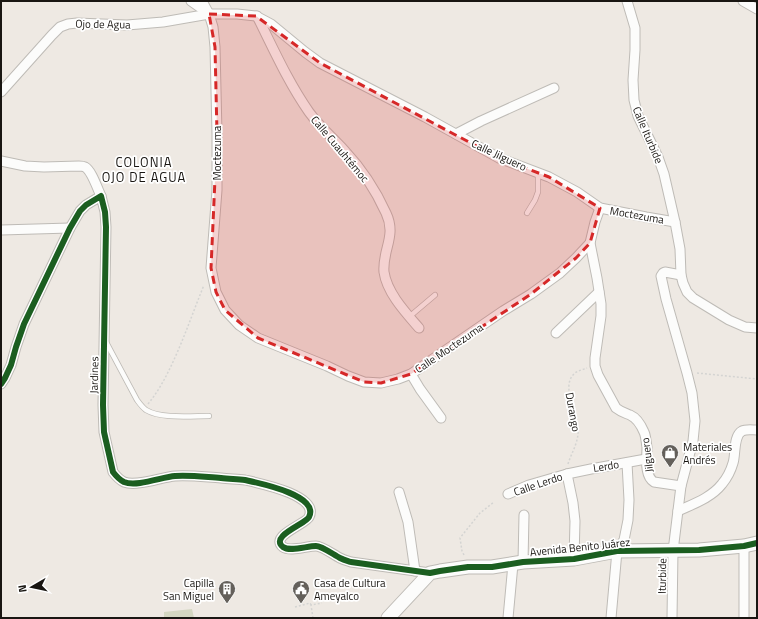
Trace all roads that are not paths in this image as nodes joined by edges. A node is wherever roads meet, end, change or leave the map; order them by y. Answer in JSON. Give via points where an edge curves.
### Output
{"nodes":[{"id":1,"x":191,"y":1,"type":"edge"},
{"id":2,"x":202,"y":1,"type":"edge"},
{"id":3,"x":627,"y":1,"type":"edge"},
{"id":4,"x":743,"y":1,"type":"edge"},
{"id":5,"x":757,"y":9,"type":"edge"},
{"id":6,"x":209,"y":14,"type":"junction"},
{"id":7,"x":256,"y":16,"type":"junction"},
{"id":8,"x":554,"y":88,"type":"dead end"},
{"id":9,"x":1,"y":92,"type":"edge"},
{"id":10,"x":456,"y":134,"type":"junction"},
{"id":11,"x":1,"y":162,"type":"edge"},
{"id":12,"x":538,"y":173,"type":"junction"},
{"id":13,"x":101,"y":196,"type":"junction"},
{"id":14,"x":600,"y":208,"type":"junction"},
{"id":15,"x":527,"y":213,"type":"dead end"},
{"id":16,"x":675,"y":222,"type":"junction"},
{"id":17,"x":70,"y":228,"type":"junction"},
{"id":18,"x":1,"y":230,"type":"edge"},
{"id":19,"x":590,"y":243,"type":"junction"},
{"id":20,"x":681,"y":275,"type":"junction"},
{"id":21,"x":216,"y":292,"type":"joint"},
{"id":22,"x":599,"y":292,"type":"junction"},
{"id":23,"x":435,"y":295,"type":"dead end"},
{"id":24,"x":409,"y":317,"type":"junction"},
{"id":25,"x":419,"y":328,"type":"dead end"},
{"id":26,"x":757,"y":328,"type":"edge"},
{"id":27,"x":556,"y":333,"type":"dead end"},
{"id":28,"x":104,"y":339,"type":"junction"},
{"id":29,"x":411,"y":374,"type":"junction"},
{"id":30,"x":1,"y":384,"type":"edge"},
{"id":31,"x":209,"y":416,"type":"dead end"},
{"id":32,"x":441,"y":418,"type":"dead end"},
{"id":33,"x":757,"y":430,"type":"edge"},
{"id":34,"x":646,"y":459,"type":"junction"},
{"id":35,"x":627,"y":463,"type":"junction"},
{"id":36,"x":567,"y":474,"type":"junction"},
{"id":37,"x":681,"y":486,"type":"junction"},
{"id":38,"x":399,"y":492,"type":"dead end"},
{"id":39,"x":508,"y":494,"type":"dead end"},
{"id":40,"x":678,"y":511,"type":"junction"},
{"id":41,"x":524,"y":515,"type":"dead end"},
{"id":42,"x":751,"y":545,"type":"edge"},
{"id":43,"x":617,"y":551,"type":"junction"},
{"id":44,"x":673,"y":551,"type":"junction"},
{"id":45,"x":574,"y":559,"type":"junction"},
{"id":46,"x":518,"y":563,"type":"junction"},
{"id":47,"x":415,"y":571,"type":"junction"},
{"id":48,"x":430,"y":573,"type":"junction"},
{"id":49,"x":388,"y":618,"type":"edge"},
{"id":50,"x":508,"y":618,"type":"edge"},
{"id":51,"x":611,"y":618,"type":"edge"},
{"id":52,"x":672,"y":618,"type":"edge"},
{"id":53,"x":744,"y":618,"type":"edge"}],
"edges":[{"from":1,"to":6,"type":"street"},
{"from":2,"to":6,"type":"street","name":"Moctezuma"},
{"from":3,"to":16,"type":"street","name":"Calle Iturbide","via":[[635,28],[634,100],[638,116],[664,174]]},
{"from":4,"to":5,"type":"street"},
{"from":6,"to":7,"type":"street","name":"Calle Jilguero"},
{"from":6,"to":9,"type":"street","name":"Ojo de Agua","via":[[127,25],[77,22],[68,24],[60,27],[52,35]]},
{"from":6,"to":21,"type":"street","name":"Moctezuma","via":[[215,47],[217,190],[211,268]]},
{"from":7,"to":10,"type":"street","name":"Calle Jilguero","via":[[271,24],[320,63]]},
{"from":7,"to":24,"type":"street","name":"Calle Cuauhtémoc","via":[[309,112],[369,182],[386,212],[391,231],[384,272],[394,296]]},
{"from":8,"to":10,"type":"street"},
{"from":10,"to":12,"type":"street","name":"Calle Jilguero","via":[[499,158]]},
{"from":11,"to":13,"type":"street","name":"Jardines","via":[[25,166],[84,167],[91,174]]},
{"from":12,"to":14,"type":"street","name":"Calle Jilguero","via":[[577,192]]},
{"from":12,"to":15,"type":"lane","via":[[538,192]]},
{"from":13,"to":17,"type":"street","via":[[80,211]]},
{"from":13,"to":28,"type":"street","name":"Jardines","via":[[106,227]]},
{"from":14,"to":16,"type":"street","name":"Moctezuma"},
{"from":14,"to":19,"type":"street"},
{"from":16,"to":20,"type":"street"},
{"from":17,"to":18,"type":"street"},
{"from":17,"to":30,"type":"street","via":[[24,324],[11,365]]},
{"from":19,"to":22,"type":"street"},
{"from":19,"to":29,"type":"street","name":"Calle Moctezuma","via":[[560,273]]},
{"from":20,"to":26,"type":"street","via":[[687,292],[694,298],[729,320],[745,327]]},
{"from":20,"to":37,"type":"street","name":"Iturbide","via":[[665,272],[661,276],[692,393],[695,421],[693,441]]},
{"from":21,"to":29,"type":"street","name":"Calle Moctezuma","via":[[225,310],[239,325],[258,338],[348,376],[364,382],[381,383]]},
{"from":22,"to":27,"type":"street"},
{"from":22,"to":34,"type":"street","name":"Jilguero","via":[[601,316],[595,366],[614,404],[620,411],[638,420],[646,440]]},
{"from":23,"to":24,"type":"lane"},
{"from":24,"to":25,"type":"street","name":"Calle Cuauhtémoc"},
{"from":28,"to":31,"type":"lane","via":[[137,400],[144,408],[161,415]]},
{"from":28,"to":47,"type":"street","name":"Jardines","via":[[104,432],[113,472],[117,478],[132,483],[174,476],[245,480],[286,491],[303,499],[309,505],[310,512],[309,518],[281,538],[280,543],[283,546],[289,549],[318,546],[351,562]]},
{"from":29,"to":32,"type":"street"},
{"from":33,"to":40,"type":"street","via":[[742,431],[738,435],[734,461],[716,491],[700,502]]},
{"from":34,"to":35,"type":"street","name":"Lerdo"},
{"from":34,"to":37,"type":"street","name":"Jilguero","via":[[651,480]]},
{"from":35,"to":36,"type":"street","name":"Lerdo"},
{"from":35,"to":43,"type":"street","via":[[628,520],[624,540]]},
{"from":36,"to":39,"type":"street","name":"Calle Lerdo"},
{"from":36,"to":45,"type":"street","via":[[575,521]]},
{"from":37,"to":40,"type":"street","name":"Iturbide"},
{"from":38,"to":47,"type":"street","via":[[408,522]]},
{"from":40,"to":44,"type":"street","name":"Iturbide"},
{"from":41,"to":46,"type":"street"},
{"from":42,"to":44,"type":"street","name":"Avenida Benito Juárez"},
{"from":42,"to":53,"type":"street"},
{"from":43,"to":44,"type":"street","name":"Avenida Benito Juárez"},
{"from":43,"to":45,"type":"street","name":"Avenida Benito Juárez"},
{"from":43,"to":51,"type":"street"},
{"from":44,"to":52,"type":"street","name":"Iturbide"},
{"from":45,"to":46,"type":"street","name":"Avenida Benito Juárez"},
{"from":46,"to":48,"type":"street","name":"Avenida Benito Juárez","via":[[492,568],[468,567]]},
{"from":46,"to":50,"type":"street"},
{"from":47,"to":48,"type":"street"},
{"from":48,"to":49,"type":"street"}]}
